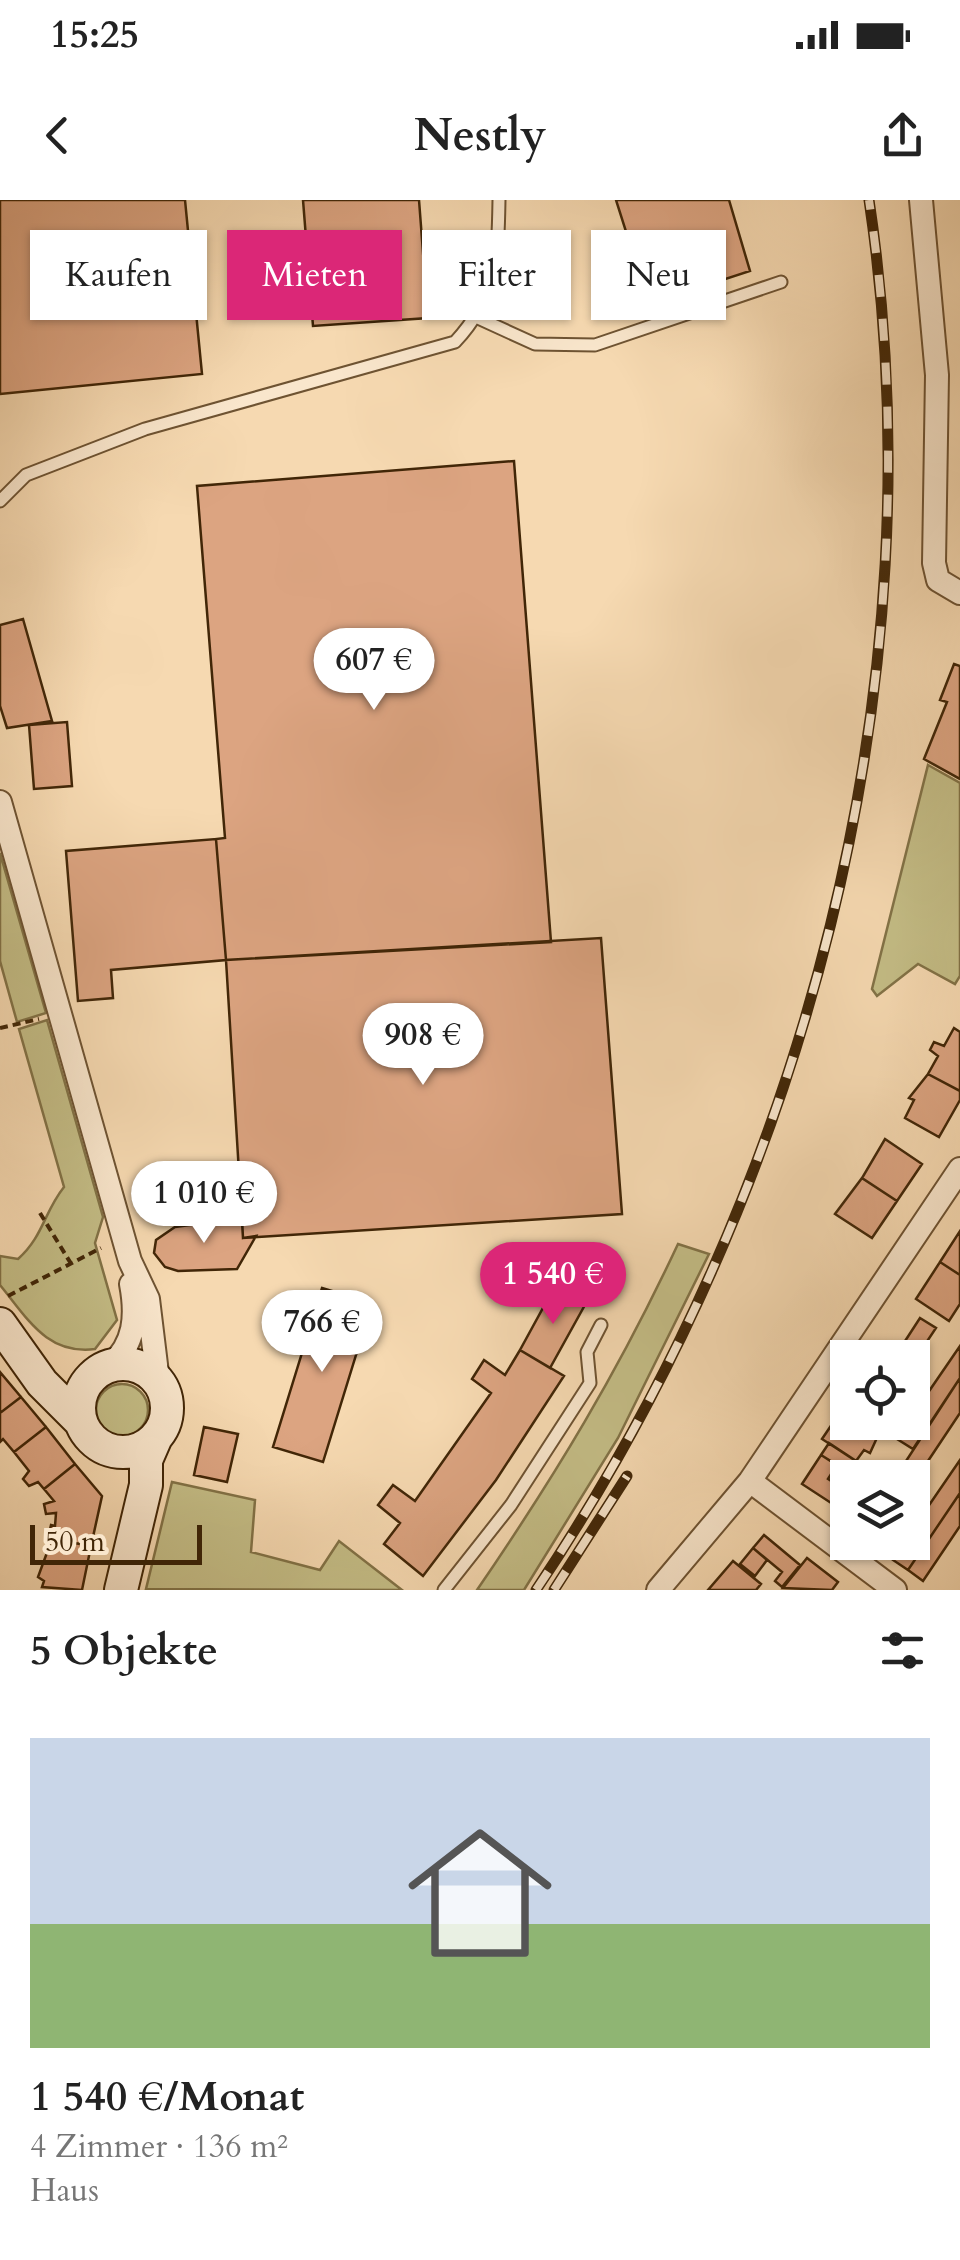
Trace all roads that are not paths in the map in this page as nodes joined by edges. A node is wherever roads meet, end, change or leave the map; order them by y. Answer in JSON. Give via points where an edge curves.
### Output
{"nodes":[{"id":1,"x":499,"y":200,"type":"edge"},
{"id":2,"x":921,"y":200,"type":"edge"},
{"id":3,"x":499,"y":230,"type":"edge"},
{"id":4,"x":781,"y":282,"type":"dead end"},
{"id":5,"x":476,"y":320,"type":"edge"},
{"id":6,"x":482,"y":320,"type":"edge"},
{"id":7,"x":0,"y":501,"type":"edge"},
{"id":8,"x":960,"y":593,"type":"edge"},
{"id":9,"x":0,"y":802,"type":"edge"},
{"id":10,"x":960,"y":1169,"type":"edge"},
{"id":11,"x":130,"y":1261,"type":"junction"},
{"id":12,"x":2,"y":1310,"type":"edge"},
{"id":13,"x":601,"y":1325,"type":"dead end"},
{"id":14,"x":24,"y":1353,"type":"junction"},
{"id":15,"x":104,"y":1369,"type":"junction"},
{"id":16,"x":158,"y":1381,"type":"junction"},
{"id":17,"x":91,"y":1434,"type":"junction"},
{"id":18,"x":156,"y":1437,"type":"junction"},
{"id":19,"x":750,"y":1481,"type":"junction"},
{"id":20,"x":136,"y":1516,"type":"junction"},
{"id":21,"x":121,"y":1590,"type":"edge"},
{"id":22,"x":444,"y":1590,"type":"edge"},
{"id":23,"x":658,"y":1590,"type":"edge"},
{"id":24,"x":895,"y":1590,"type":"edge"}],
"edges":[{"from":1,"to":3,"type":"lane"},
{"from":2,"to":8,"type":"street","via":[[938,375],[934,564],[938,580]]},
{"from":4,"to":6,"type":"lane","via":[[595,345],[534,344]]},
{"from":5,"to":7,"type":"lane","via":[[455,342],[128,436],[26,475]]},
{"from":9,"to":11,"type":"street"},
{"from":10,"to":19,"type":"street"},
{"from":11,"to":15,"type":"street","via":[[132,1327],[124,1354]]},
{"from":11,"to":16,"type":"street","via":[[148,1299]]},
{"from":12,"to":14,"type":"street"},
{"from":13,"to":22,"type":"lane","via":[[588,1352],[590,1383],[511,1505]]},
{"from":14,"to":15,"type":"street","via":[[61,1371]]},
{"from":14,"to":17,"type":"street","via":[[42,1383]]},
{"from":15,"to":16,"type":"street","via":[[136,1366]]},
{"from":15,"to":17,"type":"street","via":[[81,1394]]},
{"from":16,"to":18,"type":"street","via":[[167,1410]]},
{"from":17,"to":18,"type":"street","via":[[130,1452]]},
{"from":17,"to":20,"type":"street","via":[[118,1464]]},
{"from":18,"to":20,"type":"street"},
{"from":19,"to":23,"type":"street"},
{"from":19,"to":24,"type":"street"},
{"from":20,"to":21,"type":"street"}]}
